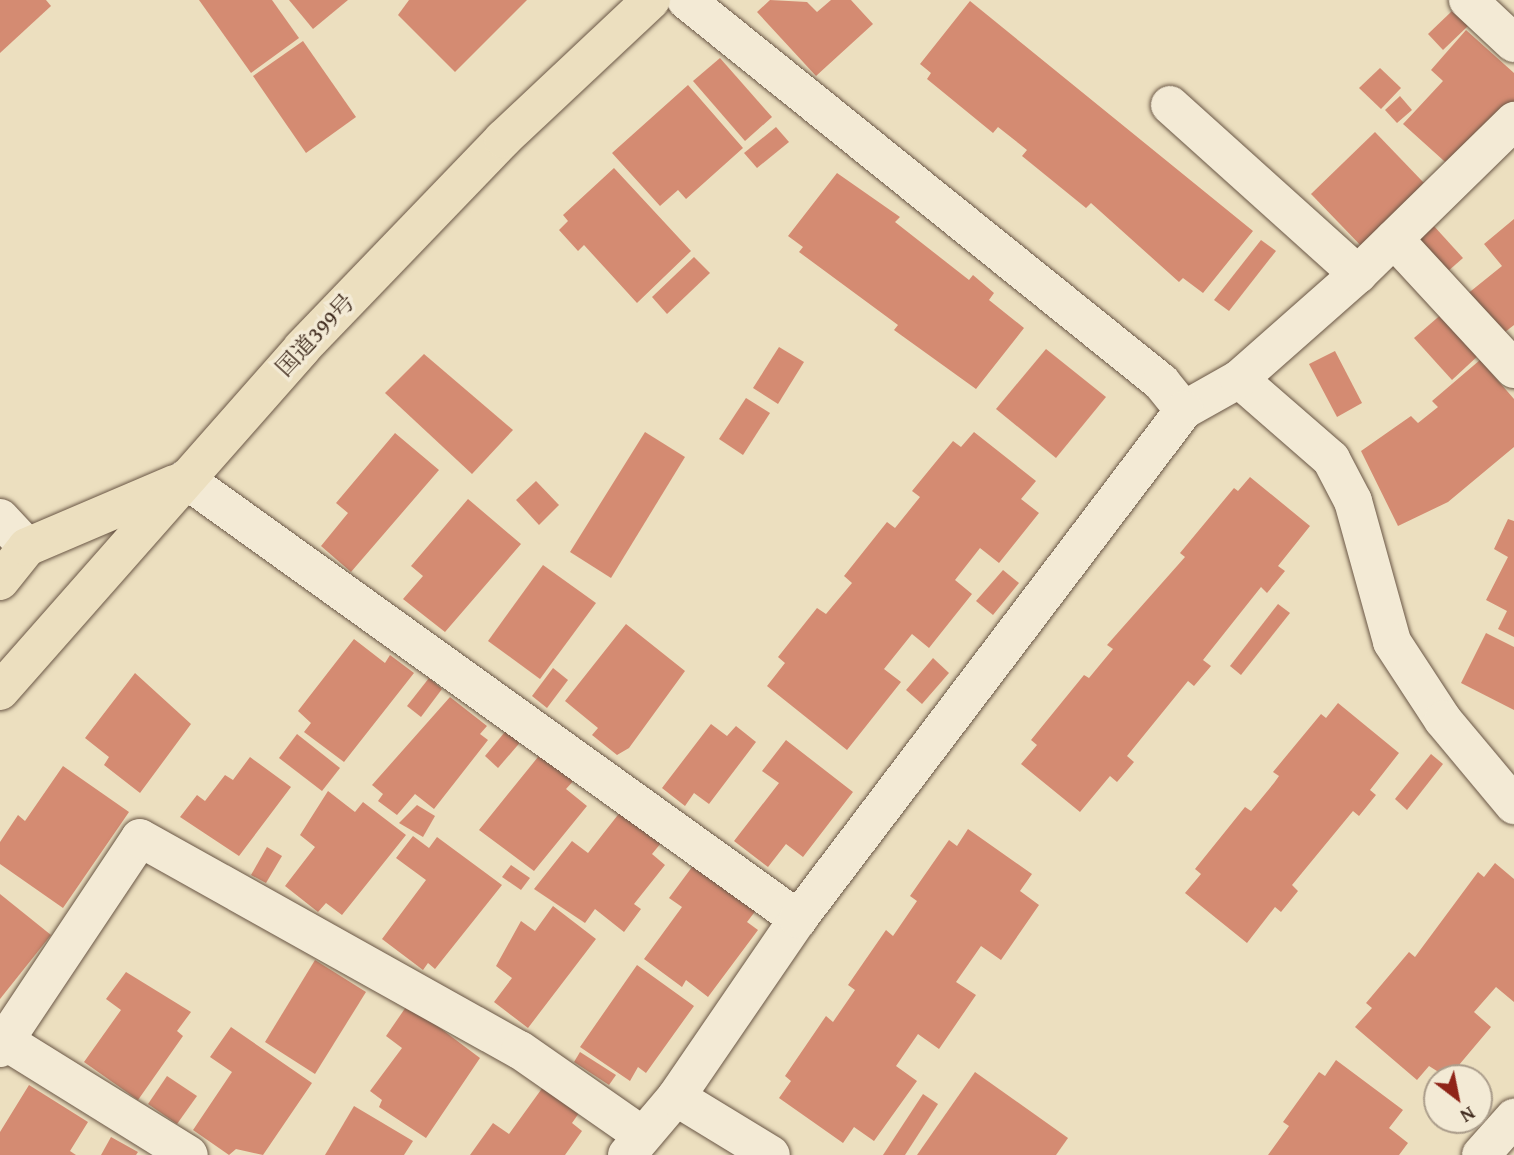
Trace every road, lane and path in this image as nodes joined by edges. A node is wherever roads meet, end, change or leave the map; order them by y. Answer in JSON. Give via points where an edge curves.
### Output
{"nodes":[{"id":1,"x":651,"y":0,"type":"edge"},
{"id":2,"x":686,"y":0,"type":"edge"},
{"id":3,"x":1468,"y":0,"type":"edge"},
{"id":4,"x":1514,"y":43,"type":"edge"},
{"id":5,"x":1170,"y":105,"type":"dead end"},
{"id":6,"x":1514,"y":121,"type":"edge"},
{"id":7,"x":1394,"y":239,"type":"junction"},
{"id":8,"x":1358,"y":274,"type":"junction"},
{"id":9,"x":1514,"y":369,"type":"edge"},
{"id":10,"x":1239,"y":379,"type":"junction"},
{"id":11,"x":1184,"y":410,"type":"junction"},
{"id":12,"x":185,"y":479,"type":"junction"},
{"id":13,"x":0,"y":518,"type":"edge"},
{"id":14,"x":27,"y":547,"type":"junction"},
{"id":15,"x":0,"y":581,"type":"edge"},
{"id":16,"x":0,"y":691,"type":"edge"},
{"id":17,"x":1514,"y":805,"type":"edge"},
{"id":18,"x":798,"y":919,"type":"junction"},
{"id":19,"x":2,"y":1042,"type":"edge"},
{"id":20,"x":676,"y":1097,"type":"junction"},
{"id":21,"x":1514,"y":1118,"type":"edge"},
{"id":22,"x":634,"y":1145,"type":"edge"},
{"id":23,"x":189,"y":1155,"type":"edge"},
{"id":24,"x":771,"y":1155,"type":"edge"},
{"id":25,"x":1481,"y":1155,"type":"edge"}],
"edges":[{"from":1,"to":12,"type":"highway","name":"国道399号","via":[[503,139]]},
{"from":2,"to":11,"type":"street","via":[[1161,382]]},
{"from":3,"to":4,"type":"street"},
{"from":5,"to":8,"type":"street"},
{"from":6,"to":7,"type":"street"},
{"from":7,"to":8,"type":"street"},
{"from":7,"to":9,"type":"street"},
{"from":8,"to":10,"type":"street"},
{"from":10,"to":11,"type":"street"},
{"from":10,"to":17,"type":"street","via":[[1331,459],[1353,500],[1392,642],[1443,720]]},
{"from":11,"to":18,"type":"street"},
{"from":12,"to":14,"type":"highway"},
{"from":12,"to":16,"type":"highway","name":"国道399号"},
{"from":12,"to":18,"type":"street"},
{"from":13,"to":14,"type":"street"},
{"from":14,"to":15,"type":"highway"},
{"from":18,"to":20,"type":"street"},
{"from":19,"to":22,"type":"street","via":[[140,838],[520,1050]]},
{"from":19,"to":23,"type":"street"},
{"from":20,"to":22,"type":"street"},
{"from":20,"to":24,"type":"street"},
{"from":21,"to":25,"type":"street"}]}
